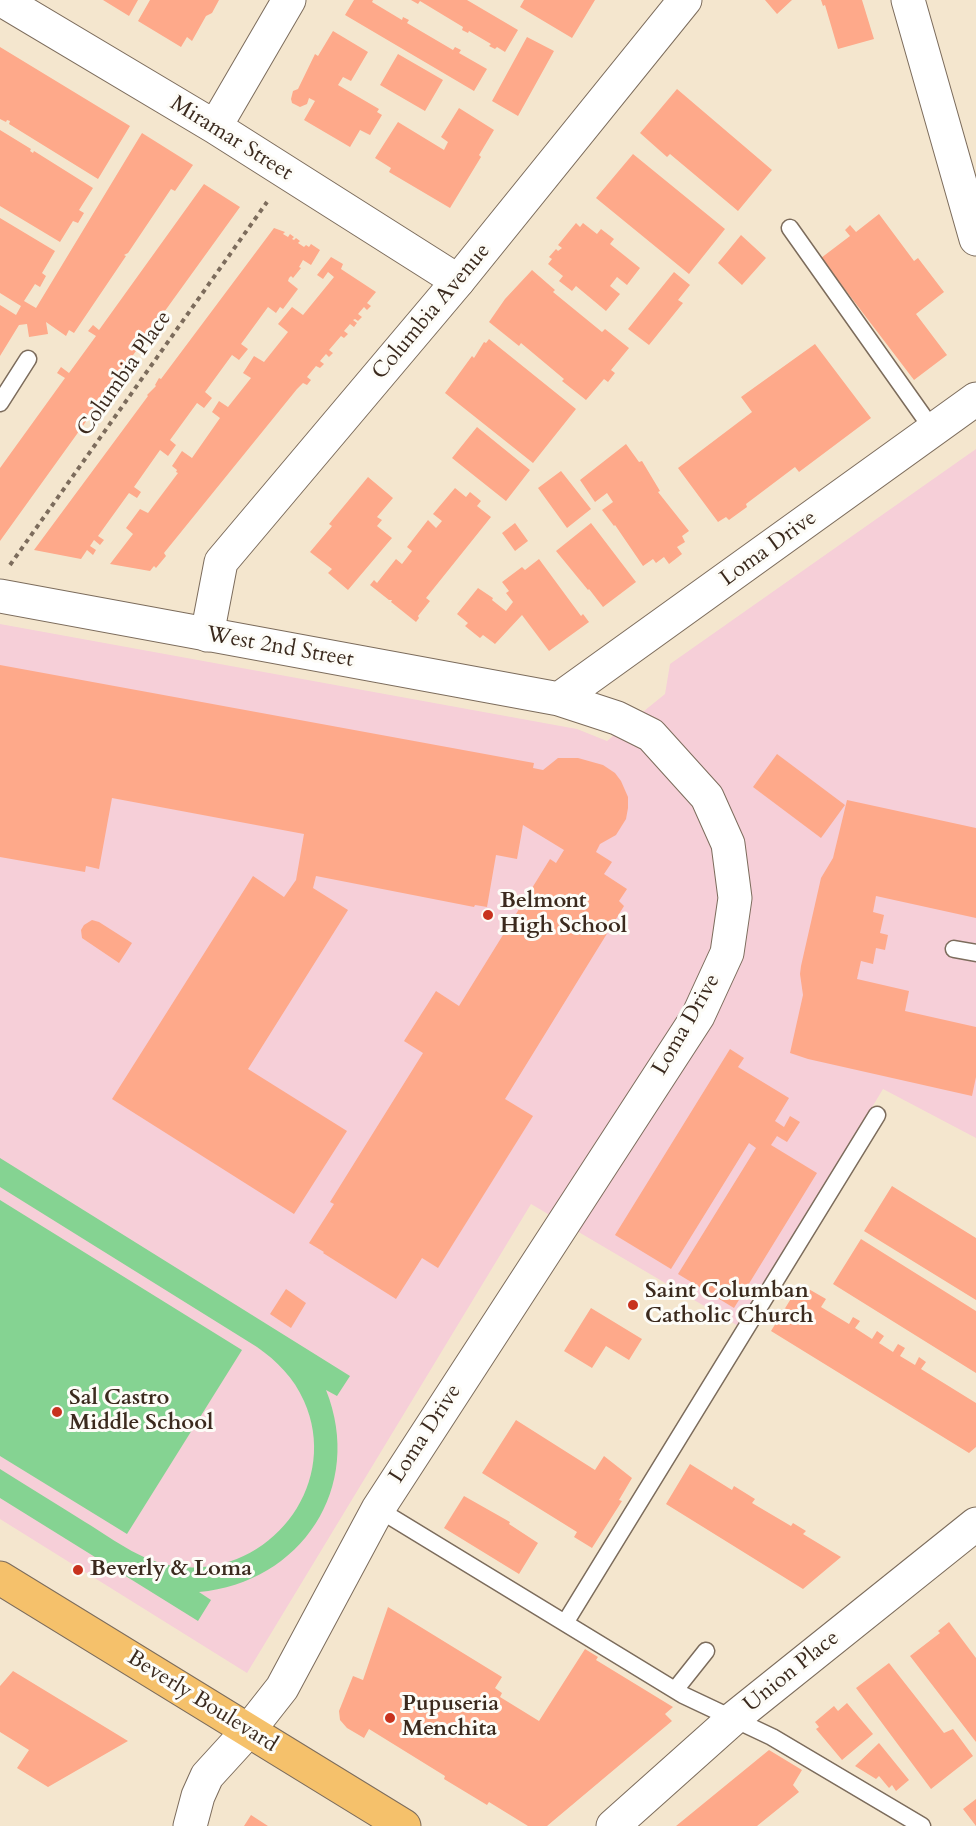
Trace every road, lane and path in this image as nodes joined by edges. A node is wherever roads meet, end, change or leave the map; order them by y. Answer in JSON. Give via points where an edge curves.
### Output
{"nodes":[{"id":1,"x":2,"y":0,"type":"edge"},
{"id":2,"x":289,"y":0,"type":"edge"},
{"id":3,"x":686,"y":0,"type":"edge"},
{"id":4,"x":908,"y":0,"type":"edge"},
{"id":5,"x":215,"y":127,"type":"junction"},
{"id":6,"x":267,"y":202,"type":"dead end"},
{"id":7,"x":790,"y":228,"type":"dead end"},
{"id":8,"x":976,"y":238,"type":"edge"},
{"id":9,"x":458,"y":281,"type":"junction"},
{"id":10,"x":28,"y":359,"type":"dead end"},
{"id":11,"x":976,"y":399,"type":"edge"},
{"id":12,"x":0,"y":404,"type":"edge"},
{"id":13,"x":933,"y":430,"type":"junction"},
{"id":14,"x":10,"y":565,"type":"dead end"},
{"id":15,"x":0,"y":596,"type":"edge"},
{"id":16,"x":207,"y":635,"type":"junction"},
{"id":17,"x":559,"y":699,"type":"junction"},
{"id":18,"x":954,"y":949,"type":"dead end"},
{"id":19,"x":976,"y":953,"type":"edge"},
{"id":20,"x":877,"y":1115,"type":"dead end"},
{"id":21,"x":378,"y":1509,"type":"junction"},
{"id":22,"x":976,"y":1524,"type":"edge"},
{"id":23,"x":0,"y":1578,"type":"edge"},
{"id":24,"x":566,"y":1623,"type":"junction"},
{"id":25,"x":706,"y":1651,"type":"dead end"},
{"id":26,"x":675,"y":1690,"type":"junction"},
{"id":27,"x":734,"y":1718,"type":"junction"},
{"id":28,"x":249,"y":1730,"type":"junction"},
{"id":29,"x":190,"y":1826,"type":"edge"},
{"id":30,"x":404,"y":1826,"type":"edge"},
{"id":31,"x":613,"y":1826,"type":"edge"},
{"id":32,"x":922,"y":1826,"type":"edge"}],
"edges":[{"from":1,"to":5,"type":"street","name":"Miramar Street"},
{"from":2,"to":5,"type":"street"},
{"from":3,"to":9,"type":"street","name":"Columbia Avenue"},
{"from":4,"to":8,"type":"street"},
{"from":5,"to":9,"type":"street","name":"Miramar Street"},
{"from":6,"to":14,"type":"path","name":"Columbia Place"},
{"from":7,"to":13,"type":"lane"},
{"from":9,"to":16,"type":"street","name":"Columbia Avenue","via":[[221,562]]},
{"from":10,"to":12,"type":"lane"},
{"from":11,"to":13,"type":"street","name":"Loma Drive"},
{"from":13,"to":17,"type":"street","name":"Loma Drive"},
{"from":15,"to":16,"type":"street","name":"West 2nd Street"},
{"from":16,"to":17,"type":"street","name":"West 2nd Street"},
{"from":17,"to":21,"type":"street","name":"Loma Drive","via":[[617,718],[651,735],[707,796],[728,844],[734,887],[727,953],[698,1016]]},
{"from":18,"to":19,"type":"lane"},
{"from":20,"to":24,"type":"lane"},
{"from":21,"to":24,"type":"lane"},
{"from":21,"to":28,"type":"street","name":"Loma Drive","via":[[282,1688]]},
{"from":22,"to":27,"type":"street","name":"Union Place"},
{"from":23,"to":28,"type":"main road","name":"Beverly Boulevard"},
{"from":24,"to":26,"type":"lane"},
{"from":25,"to":26,"type":"lane"},
{"from":26,"to":27,"type":"lane"},
{"from":27,"to":31,"type":"street","name":"Union Place"},
{"from":27,"to":32,"type":"lane"},
{"from":28,"to":29,"type":"street","name":"Loma Drive","via":[[207,1776]]},
{"from":28,"to":30,"type":"main road","name":"Beverly Boulevard"}]}
